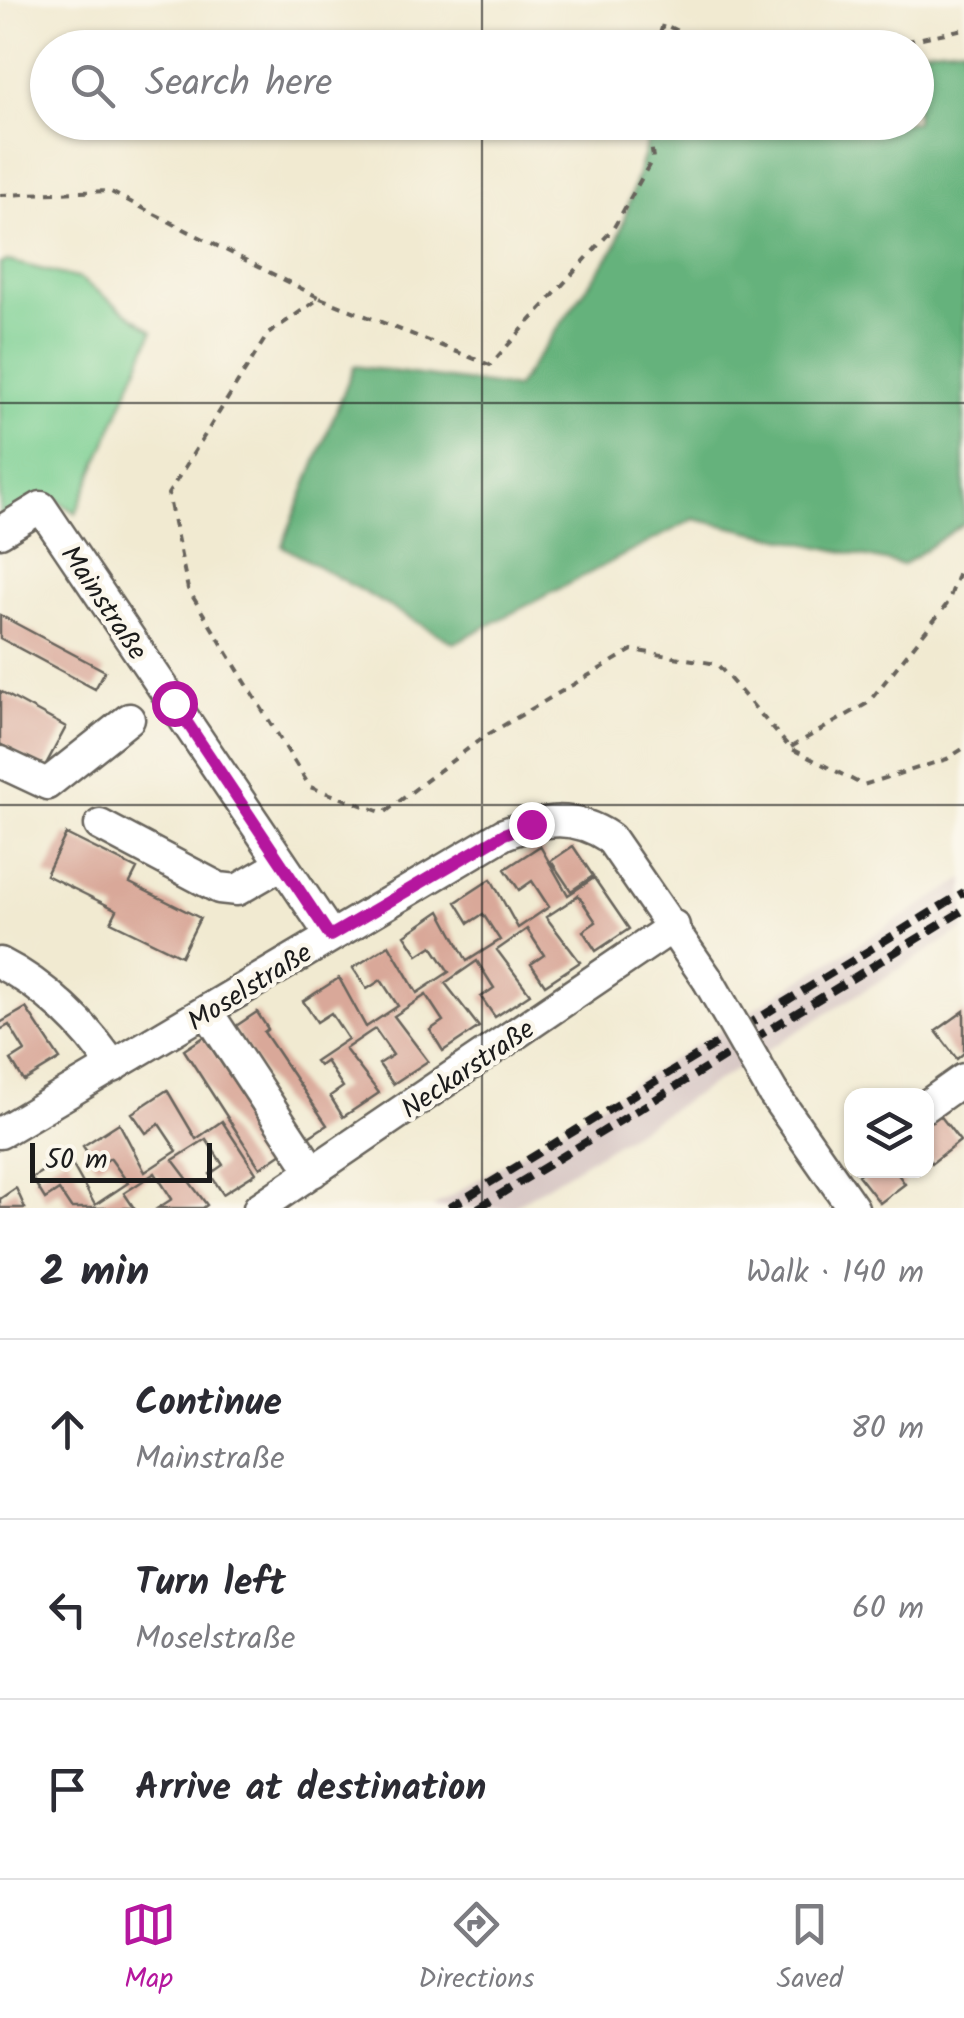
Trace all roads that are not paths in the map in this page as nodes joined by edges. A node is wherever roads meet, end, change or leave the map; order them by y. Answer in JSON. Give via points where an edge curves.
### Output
{"nodes":[{"id":1,"x":0,"y":532,"type":"edge"},
{"id":2,"x":129,"y":719,"type":"dead end"},
{"id":3,"x":0,"y":762,"type":"edge"},
{"id":4,"x":100,"y":825,"type":"dead end"},
{"id":5,"x":282,"y":864,"type":"junction"},
{"id":6,"x":674,"y":926,"type":"junction"},
{"id":7,"x":330,"y":936,"type":"junction"},
{"id":8,"x":0,"y":963,"type":"edge"},
{"id":9,"x":208,"y":1013,"type":"junction"},
{"id":10,"x":113,"y":1068,"type":"junction"},
{"id":11,"x":964,"y":1079,"type":"edge"},
{"id":12,"x":934,"y":1100,"type":"edge"},
{"id":13,"x":0,"y":1133,"type":"edge"},
{"id":14,"x":841,"y":1168,"type":"edge"},
{"id":15,"x":313,"y":1172,"type":"junction"},
{"id":16,"x":259,"y":1208,"type":"edge"},
{"id":17,"x":854,"y":1208,"type":"edge"}],
"edges":[{"from":1,"to":5,"type":"street","name":"Mainstraße","via":[[42,507]]},
{"from":2,"to":3,"type":"street","via":[[46,784]]},
{"from":4,"to":5,"type":"street","via":[[219,888],[237,890]]},
{"from":5,"to":7,"type":"street","name":"Mainstraße"},
{"from":6,"to":7,"type":"street","name":"Moselstraße","via":[[610,838],[561,818],[504,834]]},
{"from":6,"to":14,"type":"street","name":"Moselstraße","bridge":true,"via":[[772,1093]]},
{"from":6,"to":15,"type":"street","name":"Neckarstraße"},
{"from":7,"to":9,"type":"street","name":"Moselstraße"},
{"from":8,"to":10,"type":"street","via":[[39,988],[99,1045]]},
{"from":9,"to":10,"type":"street","name":"Moselstraße"},
{"from":9,"to":15,"type":"street"},
{"from":10,"to":13,"type":"street","name":"Moselstraße"},
{"from":11,"to":12,"type":"street"},
{"from":14,"to":17,"type":"street","name":"Moselstraße"},
{"from":15,"to":16,"type":"street","name":"Neckarstraße"}]}
